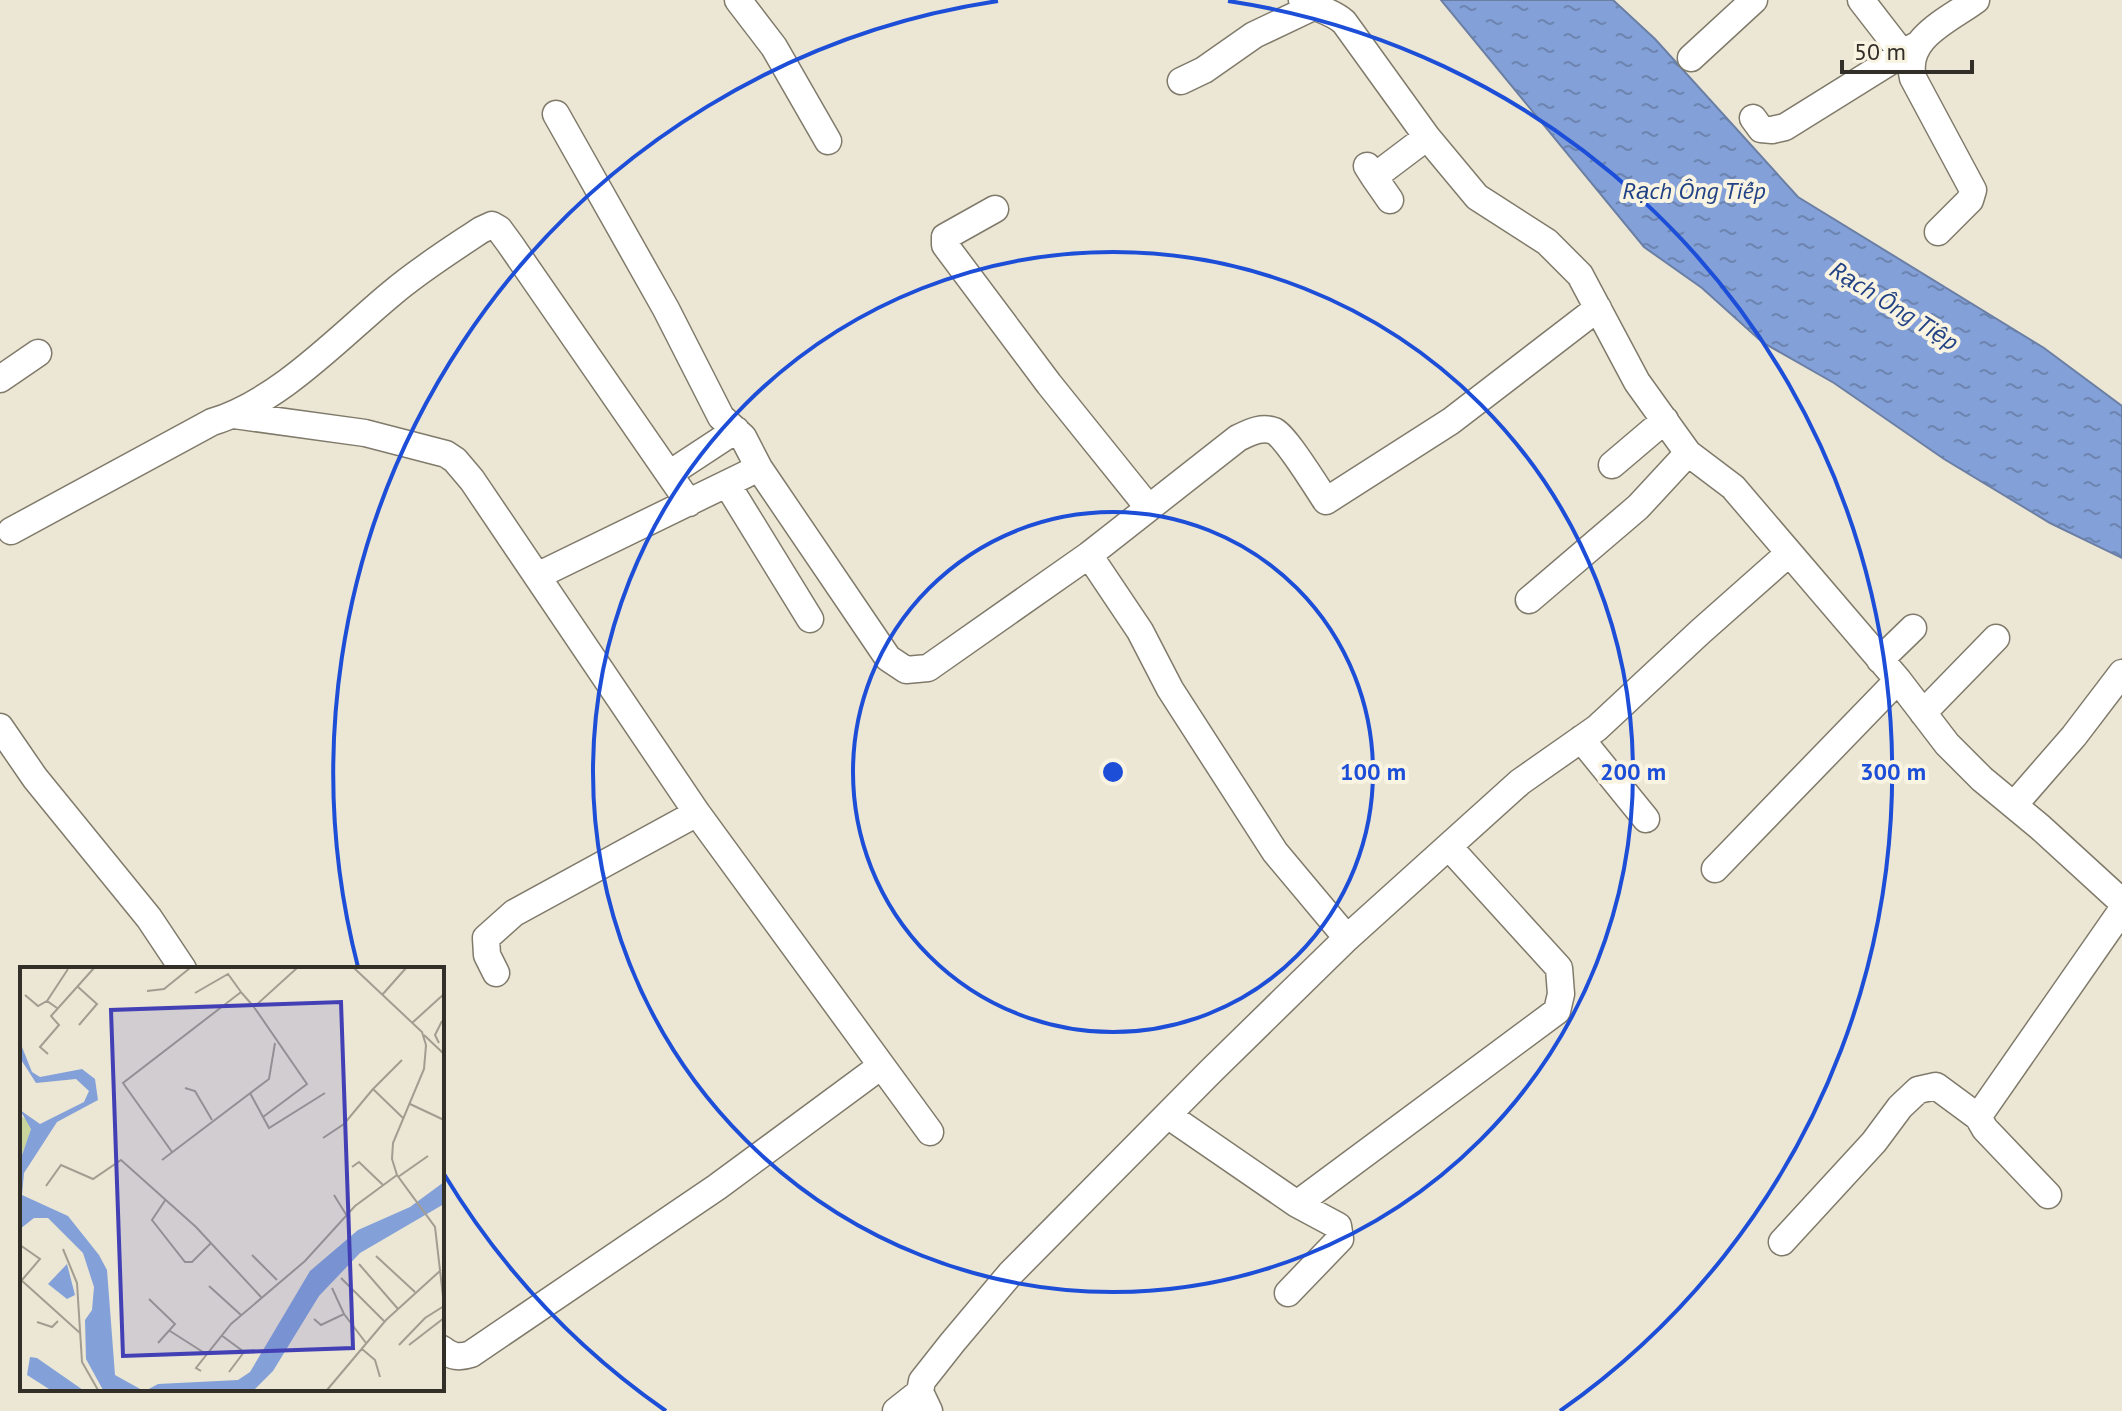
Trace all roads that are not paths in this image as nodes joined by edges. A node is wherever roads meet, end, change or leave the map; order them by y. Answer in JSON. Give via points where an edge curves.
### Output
{"nodes":[{"id":1,"x":738,"y":0,"type":"edge"},
{"id":2,"x":1754,"y":0,"type":"edge"},
{"id":3,"x":1861,"y":0,"type":"edge"},
{"id":4,"x":1976,"y":0,"type":"edge"},
{"id":5,"x":1308,"y":3,"type":"edge"},
{"id":6,"x":1909,"y":49,"type":"junction"},
{"id":7,"x":1691,"y":58,"type":"dead end"},
{"id":8,"x":1181,"y":81,"type":"dead end"},
{"id":9,"x":556,"y":114,"type":"dead end"},
{"id":10,"x":1753,"y":118,"type":"dead end"},
{"id":11,"x":1427,"y":137,"type":"junction"},
{"id":12,"x":828,"y":141,"type":"dead end"},
{"id":13,"x":1390,"y":200,"type":"dead end"},
{"id":14,"x":995,"y":209,"type":"dead end"},
{"id":15,"x":1938,"y":232,"type":"dead end"},
{"id":16,"x":1598,"y":308,"type":"junction"},
{"id":17,"x":38,"y":353,"type":"dead end"},
{"id":18,"x":0,"y":379,"type":"edge"},
{"id":19,"x":234,"y":415,"type":"junction"},
{"id":20,"x":1665,"y":420,"type":"junction"},
{"id":21,"x":739,"y":434,"type":"junction"},
{"id":22,"x":1688,"y":453,"type":"junction"},
{"id":23,"x":1612,"y":465,"type":"dead end"},
{"id":24,"x":759,"y":468,"type":"junction"},
{"id":25,"x":669,"y":474,"type":"junction"},
{"id":26,"x":727,"y":484,"type":"junction"},
{"id":27,"x":689,"y":503,"type":"junction"},
{"id":28,"x":1148,"y":507,"type":"junction"},
{"id":29,"x":4,"y":530,"type":"edge"},
{"id":30,"x":1788,"y":554,"type":"junction"},
{"id":31,"x":1089,"y":555,"type":"junction"},
{"id":32,"x":537,"y":576,"type":"junction"},
{"id":33,"x":1529,"y":600,"type":"dead end"},
{"id":34,"x":810,"y":619,"type":"dead end"},
{"id":35,"x":1913,"y":628,"type":"dead end"},
{"id":36,"x":1996,"y":638,"type":"dead end"},
{"id":37,"x":1889,"y":670,"type":"junction"},
{"id":38,"x":2122,"y":673,"type":"edge"},
{"id":39,"x":1923,"y":713,"type":"junction"},
{"id":40,"x":0,"y":727,"type":"edge"},
{"id":41,"x":1581,"y":739,"type":"junction"},
{"id":42,"x":2014,"y":805,"type":"junction"},
{"id":43,"x":697,"y":813,"type":"junction"},
{"id":44,"x":1646,"y":819,"type":"dead end"},
{"id":45,"x":1449,"y":847,"type":"junction"},
{"id":46,"x":1715,"y":869,"type":"dead end"},
{"id":47,"x":2122,"y":902,"type":"edge"},
{"id":48,"x":2122,"y":910,"type":"edge"},
{"id":49,"x":1347,"y":938,"type":"junction"},
{"id":50,"x":182,"y":967,"type":"edge"},
{"id":51,"x":496,"y":973,"type":"dead end"},
{"id":52,"x":881,"y":1066,"type":"junction"},
{"id":53,"x":1169,"y":1116,"type":"junction"},
{"id":54,"x":1978,"y":1117,"type":"junction"},
{"id":55,"x":930,"y":1132,"type":"dead end"},
{"id":56,"x":2048,"y":1195,"type":"dead end"},
{"id":57,"x":1297,"y":1204,"type":"junction"},
{"id":58,"x":1782,"y":1242,"type":"dead end"},
{"id":59,"x":1288,"y":1293,"type":"dead end"},
{"id":60,"x":444,"y":1351,"type":"edge"},
{"id":61,"x":924,"y":1401,"type":"edge"},
{"id":62,"x":896,"y":1411,"type":"edge"}],
"edges":[{"from":1,"to":12,"type":"street","via":[[774,47]]},
{"from":2,"to":7,"type":"street"},
{"from":3,"to":6,"type":"street"},
{"from":4,"to":6,"type":"street"},
{"from":5,"to":8,"type":"street"},
{"from":5,"to":11,"type":"street","via":[[1344,22]]},
{"from":6,"to":10,"type":"street","via":[[1785,127],[1761,129]]},
{"from":6,"to":15,"type":"street","via":[[1913,78],[1973,190],[1970,200]]},
{"from":9,"to":21,"type":"street","via":[[721,417]]},
{"from":11,"to":13,"type":"street","via":[[1371,171]]},
{"from":11,"to":16,"type":"street","via":[[1477,197],[1547,242],[1580,275]]},
{"from":14,"to":28,"type":"street","via":[[945,237],[945,245]]},
{"from":16,"to":20,"type":"street","via":[[1637,382]]},
{"from":16,"to":28,"type":"street","via":[[1451,421],[1326,501],[1280,434],[1265,429],[1238,438]]},
{"from":17,"to":18,"type":"street"},
{"from":19,"to":25,"type":"street","via":[[305,369],[392,293],[492,225]]},
{"from":19,"to":29,"type":"street"},
{"from":19,"to":32,"type":"street","via":[[365,433],[446,454],[472,480]]},
{"from":20,"to":22,"type":"street"},
{"from":20,"to":23,"type":"street"},
{"from":21,"to":24,"type":"street"},
{"from":21,"to":25,"type":"street"},
{"from":22,"to":30,"type":"street","via":[[1733,487]]},
{"from":22,"to":33,"type":"street","via":[[1638,507]]},
{"from":24,"to":26,"type":"street"},
{"from":24,"to":31,"type":"street","via":[[888,658],[906,670],[928,668]]},
{"from":25,"to":27,"type":"street"},
{"from":26,"to":27,"type":"street"},
{"from":26,"to":34,"type":"street"},
{"from":27,"to":32,"type":"street"},
{"from":28,"to":31,"type":"street"},
{"from":30,"to":37,"type":"street"},
{"from":30,"to":41,"type":"street"},
{"from":31,"to":49,"type":"street","via":[[1275,852]]},
{"from":32,"to":43,"type":"street"},
{"from":35,"to":37,"type":"street"},
{"from":36,"to":39,"type":"street"},
{"from":37,"to":39,"type":"street"},
{"from":37,"to":46,"type":"street"},
{"from":38,"to":42,"type":"street"},
{"from":39,"to":42,"type":"street","via":[[1947,744]]},
{"from":40,"to":50,"type":"street"},
{"from":41,"to":44,"type":"street"},
{"from":41,"to":45,"type":"street","via":[[1520,782]]},
{"from":42,"to":47,"type":"street"},
{"from":43,"to":51,"type":"street","via":[[514,913],[486,938]]},
{"from":43,"to":52,"type":"street"},
{"from":45,"to":49,"type":"street"},
{"from":45,"to":57,"type":"street","via":[[1559,968],[1557,1011]]},
{"from":48,"to":54,"type":"street"},
{"from":49,"to":53,"type":"street"},
{"from":52,"to":55,"type":"street"},
{"from":52,"to":60,"type":"street","via":[[717,1187],[471,1354],[461,1357]]},
{"from":53,"to":57,"type":"street"},
{"from":53,"to":61,"type":"street","via":[[1010,1274],[922,1381]]},
{"from":54,"to":56,"type":"street"},
{"from":54,"to":58,"type":"street","via":[[1936,1086],[1918,1090]]},
{"from":57,"to":59,"type":"street","via":[[1338,1226],[1340,1239]]},
{"from":61,"to":62,"type":"street"}]}
